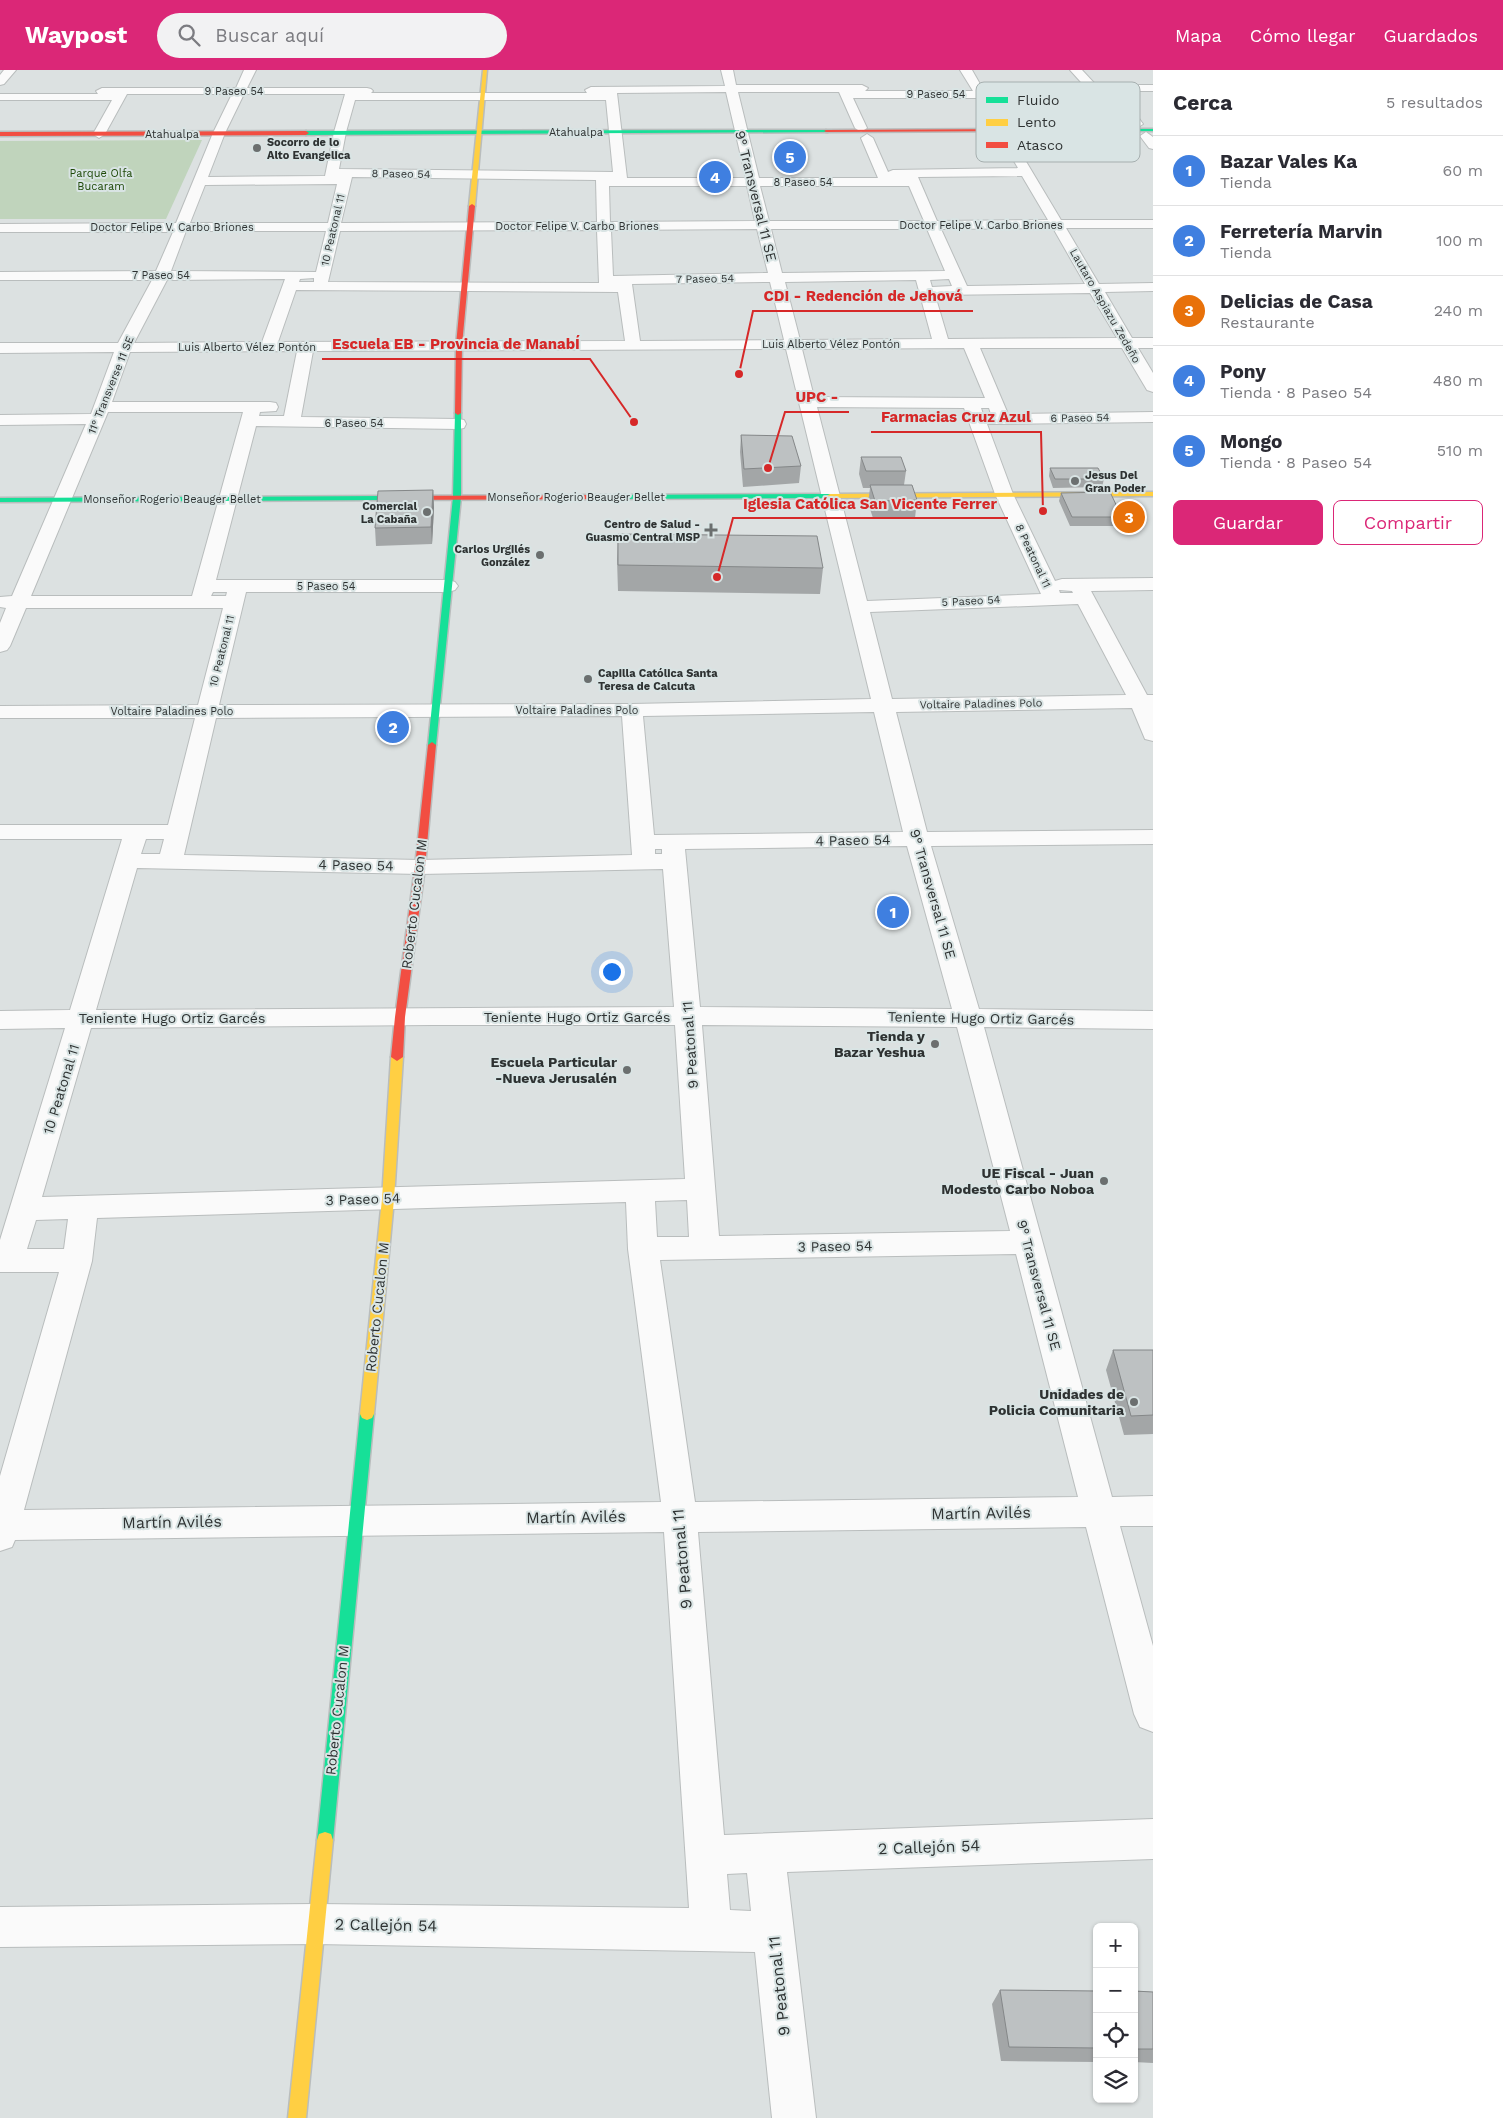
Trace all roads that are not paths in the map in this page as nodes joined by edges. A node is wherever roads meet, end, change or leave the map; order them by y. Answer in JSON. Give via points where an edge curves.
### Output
{"nodes":[{"id":1,"x":10,"y":70,"type":"edge"},
{"id":2,"x":250,"y":70,"type":"edge"},
{"id":3,"x":485,"y":70,"type":"edge"},
{"id":4,"x":727,"y":70,"type":"edge"},
{"id":5,"x":966,"y":70,"type":"edge"},
{"id":6,"x":1076,"y":70,"type":"edge"},
{"id":7,"x":110,"y":77,"type":"dead end"},
{"id":8,"x":372,"y":77,"type":"dead end"},
{"id":9,"x":0,"y":82,"type":"edge"},
{"id":10,"x":1087,"y":82,"type":"edge"},
{"id":11,"x":976,"y":87,"type":"edge"},
{"id":12,"x":1153,"y":88,"type":"edge"},
{"id":13,"x":731,"y":89,"type":"junction"},
{"id":14,"x":1140,"y":89,"type":"edge"},
{"id":15,"x":240,"y":91,"type":"junction"},
{"id":16,"x":844,"y":91,"type":"junction"},
{"id":17,"x":610,"y":93,"type":"junction"},
{"id":18,"x":100,"y":94,"type":"junction"},
{"id":19,"x":121,"y":94,"type":"junction"},
{"id":20,"x":352,"y":94,"type":"junction"},
{"id":21,"x":366,"y":94,"type":"junction"},
{"id":22,"x":976,"y":94,"type":"edge"},
{"id":23,"x":0,"y":97,"type":"edge"},
{"id":24,"x":483,"y":97,"type":"junction"},
{"id":25,"x":976,"y":130,"type":"edge"},
{"id":26,"x":740,"y":131,"type":"junction"},
{"id":27,"x":340,"y":132,"type":"junction"},
{"id":28,"x":480,"y":132,"type":"junction"},
{"id":29,"x":614,"y":132,"type":"junction"},
{"id":30,"x":218,"y":133,"type":"junction"},
{"id":31,"x":0,"y":134,"type":"edge"},
{"id":32,"x":99,"y":134,"type":"junction"},
{"id":33,"x":1020,"y":162,"type":"edge"},
{"id":34,"x":1026,"y":172,"type":"junction"},
{"id":35,"x":476,"y":175,"type":"junction"},
{"id":36,"x":339,"y":177,"type":"junction"},
{"id":37,"x":884,"y":178,"type":"junction"},
{"id":38,"x":911,"y":178,"type":"junction"},
{"id":39,"x":602,"y":179,"type":"junction"},
{"id":40,"x":620,"y":179,"type":"junction"},
{"id":41,"x":199,"y":181,"type":"junction"},
{"id":42,"x":754,"y":182,"type":"junction"},
{"id":43,"x":1057,"y":224,"type":"junction"},
{"id":44,"x":1153,"y":224,"type":"edge"},
{"id":45,"x":763,"y":225,"type":"junction"},
{"id":46,"x":932,"y":225,"type":"junction"},
{"id":47,"x":470,"y":226,"type":"junction"},
{"id":48,"x":603,"y":226,"type":"junction"},
{"id":49,"x":180,"y":227,"type":"junction"},
{"id":50,"x":334,"y":227,"type":"junction"},
{"id":51,"x":4,"y":228,"type":"edge"},
{"id":52,"x":0,"y":241,"type":"edge"},
{"id":53,"x":162,"y":275,"type":"junction"},
{"id":54,"x":954,"y":275,"type":"junction"},
{"id":55,"x":922,"y":276,"type":"junction"},
{"id":56,"x":777,"y":278,"type":"junction"},
{"id":57,"x":292,"y":280,"type":"junction"},
{"id":58,"x":321,"y":280,"type":"junction"},
{"id":59,"x":4,"y":283,"type":"edge"},
{"id":60,"x":606,"y":284,"type":"junction"},
{"id":61,"x":625,"y":284,"type":"junction"},
{"id":62,"x":464,"y":287,"type":"junction"},
{"id":63,"x":1153,"y":287,"type":"edge"},
{"id":64,"x":1095,"y":288,"type":"junction"},
{"id":65,"x":961,"y":290,"type":"junction"},
{"id":66,"x":927,"y":291,"type":"junction"},
{"id":67,"x":1153,"y":342,"type":"edge"},
{"id":68,"x":941,"y":343,"type":"junction"},
{"id":69,"x":970,"y":343,"type":"junction"},
{"id":70,"x":1127,"y":343,"type":"junction"},
{"id":71,"x":633,"y":344,"type":"junction"},
{"id":72,"x":792,"y":344,"type":"junction"},
{"id":73,"x":459,"y":345,"type":"junction"},
{"id":74,"x":268,"y":347,"type":"junction"},
{"id":75,"x":306,"y":347,"type":"junction"},
{"id":76,"x":0,"y":348,"type":"edge"},
{"id":77,"x":124,"y":348,"type":"junction"},
{"id":78,"x":1153,"y":387,"type":"edge"},
{"id":79,"x":806,"y":402,"type":"junction"},
{"id":80,"x":995,"y":403,"type":"junction"},
{"id":81,"x":974,"y":411,"type":"junction"},
{"id":82,"x":99,"y":413,"type":"junction"},
{"id":83,"x":252,"y":414,"type":"junction"},
{"id":84,"x":293,"y":415,"type":"junction"},
{"id":85,"x":1153,"y":417,"type":"edge"},
{"id":86,"x":1002,"y":419,"type":"junction"},
{"id":87,"x":0,"y":420,"type":"edge"},
{"id":88,"x":458,"y":424,"type":"junction"},
{"id":89,"x":1004,"y":494,"type":"junction"},
{"id":90,"x":1153,"y":494,"type":"edge"},
{"id":91,"x":830,"y":495,"type":"junction"},
{"id":92,"x":457,"y":497,"type":"junction"},
{"id":93,"x":228,"y":498,"type":"junction"},
{"id":94,"x":0,"y":500,"type":"edge"},
{"id":95,"x":64,"y":500,"type":"junction"},
{"id":96,"x":1153,"y":584,"type":"edge"},
{"id":97,"x":448,"y":586,"type":"junction"},
{"id":98,"x":1050,"y":591,"type":"junction"},
{"id":99,"x":1082,"y":591,"type":"junction"},
{"id":100,"x":202,"y":594,"type":"junction"},
{"id":101,"x":236,"y":594,"type":"junction"},
{"id":102,"x":10,"y":602,"type":"edge"},
{"id":103,"x":858,"y":607,"type":"junction"},
{"id":104,"x":0,"y":646,"type":"edge"},
{"id":105,"x":1147,"y":702,"type":"edge"},
{"id":106,"x":884,"y":706,"type":"junction"},
{"id":107,"x":436,"y":710,"type":"junction"},
{"id":108,"x":632,"y":710,"type":"junction"},
{"id":109,"x":208,"y":711,"type":"junction"},
{"id":110,"x":0,"y":712,"type":"edge"},
{"id":111,"x":1153,"y":734,"type":"edge"},
{"id":112,"x":0,"y":832,"type":"edge"},
{"id":113,"x":136,"y":832,"type":"junction"},
{"id":114,"x":178,"y":832,"type":"junction"},
{"id":115,"x":1153,"y":837,"type":"edge"},
{"id":116,"x":917,"y":840,"type":"junction"},
{"id":117,"x":644,"y":851,"type":"junction"},
{"id":118,"x":674,"y":852,"type":"junction"},
{"id":119,"x":127,"y":862,"type":"junction"},
{"id":120,"x":170,"y":862,"type":"junction"},
{"id":121,"x":420,"y":867,"type":"junction"},
{"id":122,"x":400,"y":1017,"type":"junction"},
{"id":123,"x":688,"y":1017,"type":"junction"},
{"id":124,"x":968,"y":1018,"type":"junction"},
{"id":125,"x":82,"y":1019,"type":"junction"},
{"id":126,"x":0,"y":1020,"type":"edge"},
{"id":127,"x":1153,"y":1020,"type":"edge"},
{"id":128,"x":701,"y":1189,"type":"junction"},
{"id":129,"x":640,"y":1191,"type":"junction"},
{"id":130,"x":388,"y":1199,"type":"junction"},
{"id":131,"x":84,"y":1207,"type":"junction"},
{"id":132,"x":24,"y":1209,"type":"junction"},
{"id":133,"x":1027,"y":1242,"type":"junction"},
{"id":134,"x":644,"y":1249,"type":"junction"},
{"id":135,"x":705,"y":1249,"type":"junction"},
{"id":136,"x":5,"y":1260,"type":"edge"},
{"id":137,"x":77,"y":1261,"type":"junction"},
{"id":138,"x":1099,"y":1511,"type":"junction"},
{"id":139,"x":1153,"y":1511,"type":"edge"},
{"id":140,"x":680,"y":1516,"type":"junction"},
{"id":141,"x":356,"y":1520,"type":"junction"},
{"id":142,"x":1,"y":1528,"type":"edge"},
{"id":143,"x":1153,"y":1714,"type":"edge"},
{"id":144,"x":1153,"y":1839,"type":"edge"},
{"id":145,"x":765,"y":1853,"type":"junction"},
{"id":146,"x":704,"y":1855,"type":"junction"},
{"id":147,"x":316,"y":1924,"type":"junction"},
{"id":148,"x":0,"y":1927,"type":"edge"},
{"id":149,"x":711,"y":1929,"type":"junction"},
{"id":150,"x":773,"y":1932,"type":"junction"},
{"id":151,"x":297,"y":2118,"type":"edge"},
{"id":152,"x":794,"y":2118,"type":"edge"}],
"edges":[{"from":1,"to":9,"type":"street"},
{"from":2,"to":15,"type":"street","name":"11° Transverse 11 SE"},
{"from":3,"to":24,"type":"street"},
{"from":4,"to":13,"type":"street","name":"9° Transversal 11 SE"},
{"from":5,"to":11,"type":"street","name":"Lautaro Aspiazu Zedeño"},
{"from":6,"to":10,"type":"street"},
{"from":7,"to":18,"type":"street"},
{"from":8,"to":21,"type":"street"},
{"from":12,"to":14,"type":"street","name":"9 Paseo 54"},
{"from":13,"to":16,"type":"street","name":"9 Paseo 54"},
{"from":13,"to":17,"type":"street","name":"9 Paseo 54"},
{"from":13,"to":26,"type":"street","name":"9° Transversal 11 SE"},
{"from":15,"to":19,"type":"street","name":"9 Paseo 54"},
{"from":15,"to":20,"type":"street","name":"9 Paseo 54"},
{"from":15,"to":30,"type":"street","name":"11° Transverse 11 SE"},
{"from":16,"to":22,"type":"street","name":"9 Paseo 54","via":[[862,87]]},
{"from":16,"to":37,"type":"street"},
{"from":17,"to":24,"type":"street","name":"9 Paseo 54","via":[[591,89]]},
{"from":17,"to":29,"type":"street"},
{"from":18,"to":19,"type":"street","name":"9 Paseo 54"},
{"from":18,"to":23,"type":"street","name":"9 Paseo 54"},
{"from":19,"to":32,"type":"street"},
{"from":20,"to":21,"type":"street","name":"9 Paseo 54"},
{"from":20,"to":27,"type":"street","name":"10 Peatonal 11"},
{"from":21,"to":24,"type":"street","name":"9 Paseo 54"},
{"from":24,"to":28,"type":"street"},
{"from":25,"to":26,"type":"street","name":"Atahualpa"},
{"from":26,"to":29,"type":"street","name":"Atahualpa"},
{"from":26,"to":42,"type":"street","name":"9° Transversal 11 SE"},
{"from":27,"to":28,"type":"street","name":"Atahualpa"},
{"from":27,"to":30,"type":"street","name":"Atahualpa"},
{"from":27,"to":36,"type":"street","name":"10 Peatonal 11"},
{"from":28,"to":29,"type":"street","name":"Atahualpa"},
{"from":28,"to":35,"type":"street"},
{"from":29,"to":40,"type":"street"},
{"from":30,"to":32,"type":"street","name":"Atahualpa"},
{"from":30,"to":41,"type":"street","name":"11° Transverse 11 SE"},
{"from":31,"to":32,"type":"street","name":"Atahualpa"},
{"from":33,"to":34,"type":"street","name":"Lautaro Aspiazu Zedeño"},
{"from":34,"to":38,"type":"street","name":"8 Paseo 54"},
{"from":34,"to":43,"type":"street","name":"Lautaro Aspiazu Zedeño"},
{"from":35,"to":36,"type":"street","name":"8 Paseo 54"},
{"from":35,"to":39,"type":"street","name":"8 Paseo 54"},
{"from":35,"to":47,"type":"street"},
{"from":36,"to":41,"type":"street","name":"8 Paseo 54"},
{"from":36,"to":50,"type":"street","name":"10 Peatonal 11"},
{"from":37,"to":38,"type":"street","name":"8 Paseo 54"},
{"from":37,"to":42,"type":"street","name":"8 Paseo 54"},
{"from":38,"to":46,"type":"street"},
{"from":39,"to":40,"type":"street","name":"8 Paseo 54"},
{"from":39,"to":48,"type":"street"},
{"from":40,"to":42,"type":"street","name":"8 Paseo 54"},
{"from":41,"to":49,"type":"street","name":"11° Transverse 11 SE"},
{"from":42,"to":45,"type":"street","name":"9° Transversal 11 SE"},
{"from":43,"to":44,"type":"street","name":"Doctor Felipe V. Carbo Briones"},
{"from":43,"to":46,"type":"street","name":"Doctor Felipe V. Carbo Briones"},
{"from":43,"to":64,"type":"street","name":"Lautaro Aspiazu Zedeño"},
{"from":45,"to":46,"type":"street","name":"Doctor Felipe V. Carbo Briones"},
{"from":45,"to":48,"type":"street","name":"Doctor Felipe V. Carbo Briones"},
{"from":45,"to":56,"type":"street","name":"9° Transversal 11 SE"},
{"from":46,"to":54,"type":"street"},
{"from":47,"to":48,"type":"street","name":"Doctor Felipe V. Carbo Briones"},
{"from":47,"to":50,"type":"street","name":"Doctor Felipe V. Carbo Briones"},
{"from":47,"to":62,"type":"street"},
{"from":48,"to":60,"type":"street"},
{"from":49,"to":50,"type":"street","name":"Doctor Felipe V. Carbo Briones"},
{"from":49,"to":51,"type":"street","name":"Doctor Felipe V. Carbo Briones"},
{"from":49,"to":53,"type":"street","name":"11° Transverse 11 SE"},
{"from":50,"to":58,"type":"street","name":"10 Peatonal 11"},
{"from":51,"to":52,"type":"street"},
{"from":53,"to":57,"type":"street","name":"7 Paseo 54"},
{"from":53,"to":59,"type":"street","name":"7 Paseo 54"},
{"from":53,"to":77,"type":"street","name":"11° Transverse 11 SE"},
{"from":54,"to":55,"type":"street","name":"7 Paseo 54"},
{"from":54,"to":65,"type":"street"},
{"from":55,"to":56,"type":"street","name":"7 Paseo 54"},
{"from":55,"to":66,"type":"street"},
{"from":56,"to":61,"type":"street","name":"7 Paseo 54"},
{"from":56,"to":72,"type":"street","name":"9° Transversal 11 SE"},
{"from":57,"to":58,"type":"street","name":"7 Paseo 54"},
{"from":57,"to":74,"type":"street"},
{"from":58,"to":62,"type":"street","name":"7 Paseo 54"},
{"from":60,"to":61,"type":"street","name":"7 Paseo 54"},
{"from":60,"to":62,"type":"street","name":"7 Paseo 54"},
{"from":61,"to":71,"type":"street"},
{"from":62,"to":73,"type":"street"},
{"from":63,"to":64,"type":"street"},
{"from":64,"to":65,"type":"street"},
{"from":64,"to":70,"type":"street","name":"Lautaro Aspiazu Zedeño"},
{"from":65,"to":66,"type":"street"},
{"from":66,"to":68,"type":"street"},
{"from":67,"to":70,"type":"street","name":"Luis Alberto Vélez Pontón"},
{"from":68,"to":69,"type":"street","name":"Luis Alberto Vélez Pontón"},
{"from":68,"to":72,"type":"street","name":"Luis Alberto Vélez Pontón"},
{"from":69,"to":70,"type":"street","name":"Luis Alberto Vélez Pontón"},
{"from":69,"to":80,"type":"street"},
{"from":70,"to":78,"type":"street","name":"Lautaro Aspiazu Zedeño"},
{"from":71,"to":72,"type":"street","name":"Luis Alberto Vélez Pontón"},
{"from":71,"to":73,"type":"street","name":"Luis Alberto Vélez Pontón"},
{"from":72,"to":79,"type":"street","name":"9° Transversal 11 SE"},
{"from":73,"to":75,"type":"street","name":"Luis Alberto Vélez Pontón"},
{"from":73,"to":88,"type":"street"},
{"from":74,"to":75,"type":"street","name":"Luis Alberto Vélez Pontón"},
{"from":74,"to":77,"type":"street","name":"Luis Alberto Vélez Pontón"},
{"from":75,"to":84,"type":"street"},
{"from":76,"to":77,"type":"street","name":"Luis Alberto Vélez Pontón"},
{"from":77,"to":82,"type":"street","name":"11° Transverse 11 SE"},
{"from":79,"to":81,"type":"street","name":"6 Paseo 54"},
{"from":79,"to":91,"type":"street","name":"9° Transversal 11 SE"},
{"from":80,"to":81,"type":"street","name":"6 Paseo 54"},
{"from":80,"to":86,"type":"street"},
{"from":81,"to":86,"type":"street","name":"6 Paseo 54"},
{"from":81,"to":89,"type":"street","name":"8 Peatonal 11"},
{"from":82,"to":83,"type":"street","name":"6 Paseo 54"},
{"from":82,"to":87,"type":"street","name":"6 Paseo 54"},
{"from":82,"to":95,"type":"street","name":"11° Transverse 11 SE"},
{"from":83,"to":84,"type":"street","name":"6 Paseo 54"},
{"from":83,"to":93,"type":"street"},
{"from":84,"to":88,"type":"street","name":"6 Paseo 54"},
{"from":85,"to":86,"type":"street","name":"6 Paseo 54"},
{"from":88,"to":92,"type":"street"},
{"from":89,"to":90,"type":"street","name":"Monseñor Rogerio Beauger Bellet"},
{"from":89,"to":91,"type":"street","name":"Monseñor Rogerio Beauger Bellet"},
{"from":89,"to":98,"type":"street","name":"8 Peatonal 11"},
{"from":91,"to":92,"type":"street","name":"Monseñor Rogerio Beauger Bellet"},
{"from":91,"to":103,"type":"street","name":"9° Transversal 11 SE"},
{"from":92,"to":93,"type":"street","name":"Monseñor Rogerio Beauger Bellet"},
{"from":92,"to":97,"type":"street","name":"Roberto Cucalon M"},
{"from":93,"to":95,"type":"street","name":"Monseñor Rogerio Beauger Bellet"},
{"from":93,"to":100,"type":"street"},
{"from":94,"to":95,"type":"street","name":"Monseñor Rogerio Beauger Bellet"},
{"from":95,"to":102,"type":"street","name":"11° Transverse 11 SE"},
{"from":96,"to":99,"type":"street","name":"5 Paseo 54"},
{"from":97,"to":101,"type":"street","name":"5 Paseo 54"},
{"from":97,"to":107,"type":"street","name":"Roberto Cucalon M"},
{"from":98,"to":99,"type":"street","name":"5 Paseo 54"},
{"from":98,"to":103,"type":"street","name":"5 Paseo 54"},
{"from":99,"to":105,"type":"street"},
{"from":100,"to":101,"type":"street","name":"5 Paseo 54"},
{"from":100,"to":102,"type":"street","name":"5 Paseo 54"},
{"from":101,"to":109,"type":"street","name":"10 Peatonal 11"},
{"from":102,"to":104,"type":"street","name":"11° Transverse 11 SE"},
{"from":103,"to":106,"type":"street","name":"9° Transversal 11 SE"},
{"from":105,"to":106,"type":"street","name":"Voltaire Paladines Polo"},
{"from":105,"to":111,"type":"street"},
{"from":106,"to":108,"type":"street","name":"Voltaire Paladines Polo"},
{"from":106,"to":116,"type":"street","name":"9° Transversal 11 SE"},
{"from":107,"to":108,"type":"street","name":"Voltaire Paladines Polo"},
{"from":107,"to":109,"type":"street","name":"Voltaire Paladines Polo"},
{"from":107,"to":121,"type":"street","name":"Roberto Cucalon M"},
{"from":108,"to":117,"type":"street"},
{"from":109,"to":110,"type":"street","name":"Voltaire Paladines Polo"},
{"from":109,"to":114,"type":"street","name":"10 Peatonal 11"},
{"from":112,"to":113,"type":"street"},
{"from":113,"to":114,"type":"street"},
{"from":113,"to":119,"type":"street","name":"10 Peatonal 11"},
{"from":114,"to":120,"type":"street","name":"10 Peatonal 11"},
{"from":115,"to":116,"type":"street","name":"4 Paseo 54"},
{"from":116,"to":118,"type":"street","name":"4 Paseo 54"},
{"from":116,"to":124,"type":"street","name":"9° Transversal 11 SE"},
{"from":117,"to":118,"type":"street","name":"4 Paseo 54"},
{"from":117,"to":121,"type":"street","name":"4 Paseo 54"},
{"from":118,"to":123,"type":"street","name":"9 Peatonal 11"},
{"from":119,"to":120,"type":"street","name":"4 Paseo 54"},
{"from":119,"to":125,"type":"street","name":"10 Peatonal 11"},
{"from":120,"to":121,"type":"street","name":"4 Paseo 54"},
{"from":121,"to":122,"type":"street","name":"Roberto Cucalon M"},
{"from":122,"to":123,"type":"street","name":"Teniente Hugo Ortiz Garcés"},
{"from":122,"to":125,"type":"street","name":"Teniente Hugo Ortiz Garcés"},
{"from":122,"to":130,"type":"street","name":"Roberto Cucalon M"},
{"from":123,"to":124,"type":"street","name":"Teniente Hugo Ortiz Garcés"},
{"from":123,"to":128,"type":"street","name":"9 Peatonal 11"},
{"from":124,"to":127,"type":"street","name":"Teniente Hugo Ortiz Garcés"},
{"from":124,"to":133,"type":"street","name":"9° Transversal 11 SE"},
{"from":125,"to":126,"type":"street","name":"Teniente Hugo Ortiz Garcés"},
{"from":125,"to":132,"type":"street","name":"10 Peatonal 11"},
{"from":128,"to":129,"type":"street","name":"3 Paseo 54"},
{"from":128,"to":135,"type":"street","name":"9 Peatonal 11"},
{"from":129,"to":130,"type":"street","name":"3 Paseo 54"},
{"from":129,"to":134,"type":"street","name":"9 Peatonal 11"},
{"from":130,"to":131,"type":"street","name":"3 Paseo 54"},
{"from":130,"to":141,"type":"street","name":"Roberto Cucalon M"},
{"from":131,"to":132,"type":"street","name":"3 Paseo 54"},
{"from":131,"to":137,"type":"street"},
{"from":132,"to":136,"type":"street","name":"10 Peatonal 11"},
{"from":133,"to":135,"type":"street","name":"3 Paseo 54"},
{"from":133,"to":138,"type":"street","name":"9° Transversal 11 SE"},
{"from":134,"to":135,"type":"street","name":"3 Paseo 54"},
{"from":134,"to":140,"type":"street","name":"9 Peatonal 11"},
{"from":136,"to":137,"type":"street"},
{"from":137,"to":142,"type":"street"},
{"from":138,"to":139,"type":"street","name":"Martín Avilés"},
{"from":138,"to":140,"type":"street","name":"Martín Avilés"},
{"from":138,"to":143,"type":"street","name":"9° Transversal 11 SE"},
{"from":140,"to":141,"type":"street","name":"Martín Avilés"},
{"from":140,"to":146,"type":"street","name":"9 Peatonal 11"},
{"from":141,"to":142,"type":"street","name":"Martín Avilés"},
{"from":141,"to":147,"type":"street","name":"Roberto Cucalon M"},
{"from":144,"to":145,"type":"street","name":"2 Callejón 54"},
{"from":145,"to":146,"type":"street","name":"2 Callejón 54"},
{"from":145,"to":150,"type":"street","name":"9 Peatonal 11"},
{"from":146,"to":149,"type":"street","name":"9 Peatonal 11"},
{"from":147,"to":148,"type":"street","name":"2 Callejón 54"},
{"from":147,"to":149,"type":"street","name":"2 Callejón 54"},
{"from":147,"to":151,"type":"street","name":"Roberto Cucalon M"},
{"from":149,"to":150,"type":"street","name":"2 Callejón 54"},
{"from":150,"to":152,"type":"street","name":"9 Peatonal 11"}]}
